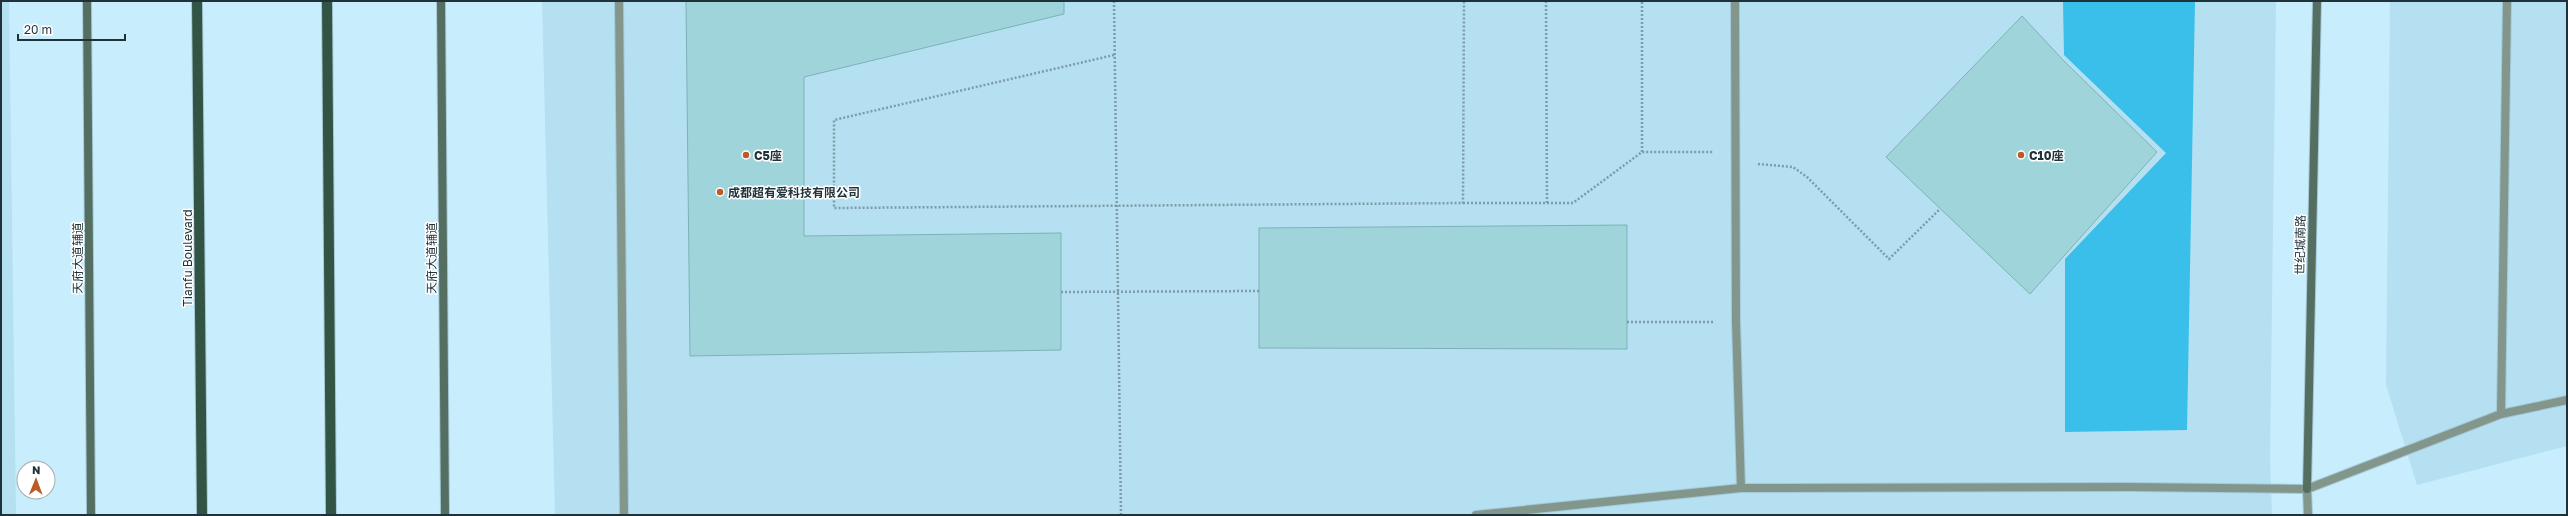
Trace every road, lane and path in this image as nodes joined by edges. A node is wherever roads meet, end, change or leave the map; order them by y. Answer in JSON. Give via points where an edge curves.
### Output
{"nodes":[{"id":1,"x":87,"y":1,"type":"edge"},
{"id":2,"x":197,"y":1,"type":"edge"},
{"id":3,"x":327,"y":1,"type":"edge"},
{"id":4,"x":441,"y":1,"type":"edge"},
{"id":5,"x":619,"y":1,"type":"edge"},
{"id":6,"x":1114,"y":1,"type":"edge"},
{"id":7,"x":1464,"y":1,"type":"edge"},
{"id":8,"x":1546,"y":1,"type":"edge"},
{"id":9,"x":1642,"y":1,"type":"edge"},
{"id":10,"x":1735,"y":1,"type":"edge"},
{"id":11,"x":2317,"y":1,"type":"edge"},
{"id":12,"x":2507,"y":1,"type":"edge"},
{"id":13,"x":1114,"y":55,"type":"junction"},
{"id":14,"x":1642,"y":152,"type":"junction"},
{"id":15,"x":1735,"y":152,"type":"junction"},
{"id":16,"x":1736,"y":163,"type":"junction"},
{"id":17,"x":1463,"y":203,"type":"junction"},
{"id":18,"x":1546,"y":203,"type":"junction"},
{"id":19,"x":1116,"y":204,"type":"junction"},
{"id":20,"x":1940,"y":208,"type":"dead end"},
{"id":21,"x":1259,"y":291,"type":"dead end"},
{"id":22,"x":1061,"y":292,"type":"dead end"},
{"id":23,"x":1117,"y":292,"type":"junction"},
{"id":24,"x":1627,"y":322,"type":"dead end"},
{"id":25,"x":1736,"y":322,"type":"junction"},
{"id":26,"x":2567,"y":400,"type":"edge"},
{"id":27,"x":2501,"y":414,"type":"junction"},
{"id":28,"x":1741,"y":488,"type":"junction"},
{"id":29,"x":2308,"y":489,"type":"junction"},
{"id":30,"x":91,"y":515,"type":"edge"},
{"id":31,"x":202,"y":515,"type":"edge"},
{"id":32,"x":331,"y":515,"type":"edge"},
{"id":33,"x":445,"y":515,"type":"edge"},
{"id":34,"x":624,"y":515,"type":"edge"},
{"id":35,"x":1121,"y":515,"type":"edge"},
{"id":36,"x":1476,"y":515,"type":"edge"},
{"id":37,"x":2308,"y":515,"type":"edge"}],
"edges":[{"from":1,"to":30,"type":"street","name":"天府大道辅道"},
{"from":2,"to":31,"type":"main road","name":"Tianfu Boulevard"},
{"from":3,"to":32,"type":"main road"},
{"from":4,"to":33,"type":"street","name":"天府大道辅道"},
{"from":5,"to":34,"type":"street"},
{"from":6,"to":13,"type":"path"},
{"from":7,"to":17,"type":"path"},
{"from":8,"to":18,"type":"path"},
{"from":9,"to":14,"type":"path"},
{"from":10,"to":15,"type":"street"},
{"from":11,"to":29,"type":"street","name":"世纪城南路"},
{"from":12,"to":27,"type":"street"},
{"from":13,"to":19,"type":"path"},
{"from":13,"to":19,"type":"path","via":[[834,120],[834,208]]},
{"from":14,"to":15,"type":"path"},
{"from":14,"to":18,"type":"path","via":[[1573,203]]},
{"from":15,"to":16,"type":"street"},
{"from":16,"to":20,"type":"path","via":[[1779,164],[1793,167],[1807,177],[1889,259]]},
{"from":16,"to":25,"type":"street"},
{"from":17,"to":18,"type":"path"},
{"from":17,"to":19,"type":"path"},
{"from":19,"to":23,"type":"path"},
{"from":21,"to":23,"type":"path","bridge":true},
{"from":22,"to":23,"type":"path","bridge":true},
{"from":23,"to":35,"type":"path"},
{"from":24,"to":25,"type":"path"},
{"from":25,"to":28,"type":"street"},
{"from":26,"to":27,"type":"street"},
{"from":27,"to":29,"type":"street"},
{"from":28,"to":29,"type":"street"},
{"from":28,"to":36,"type":"street"},
{"from":29,"to":37,"type":"street"}]}
